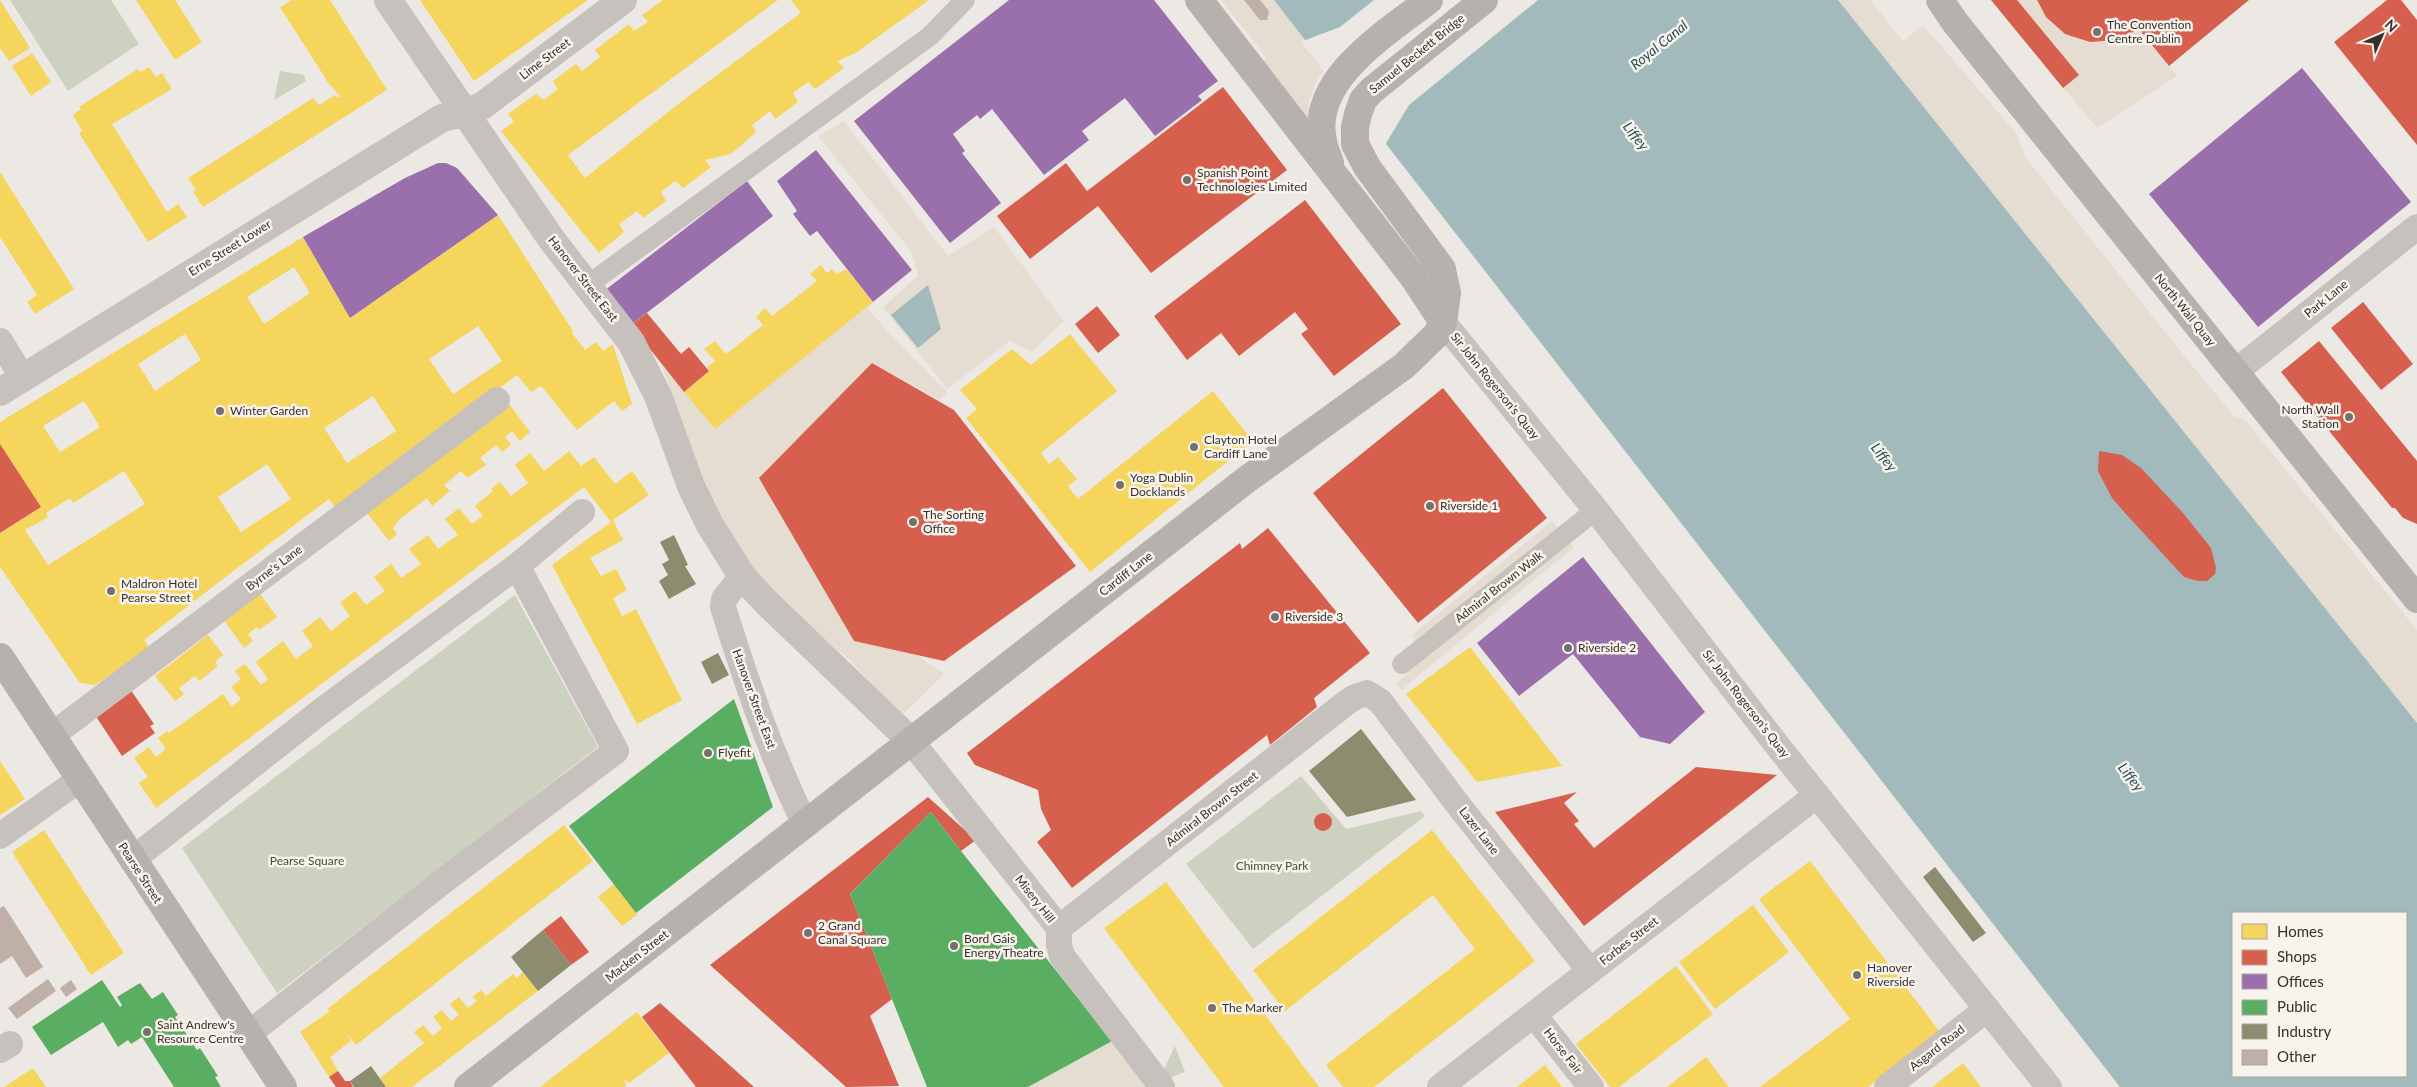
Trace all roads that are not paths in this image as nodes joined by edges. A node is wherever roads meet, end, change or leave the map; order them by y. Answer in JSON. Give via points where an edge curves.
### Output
{"nodes":[{"id":1,"x":388,"y":0,"type":"edge"},
{"id":2,"x":623,"y":0,"type":"edge"},
{"id":3,"x":965,"y":0,"type":"edge"},
{"id":4,"x":1199,"y":0,"type":"edge"},
{"id":5,"x":1428,"y":0,"type":"edge"},
{"id":6,"x":1484,"y":0,"type":"edge"},
{"id":7,"x":1931,"y":0,"type":"edge"},
{"id":8,"x":1947,"y":11,"type":"edge"},
{"id":9,"x":464,"y":113,"type":"junction"},
{"id":10,"x":1358,"y":114,"type":"joint"},
{"id":11,"x":1332,"y":172,"type":"junction"},
{"id":12,"x":2417,"y":227,"type":"edge"},
{"id":13,"x":589,"y":288,"type":"junction"},
{"id":14,"x":1443,"y":322,"type":"junction"},
{"id":15,"x":0,"y":341,"type":"edge"},
{"id":16,"x":2236,"y":372,"type":"junction"},
{"id":17,"x":24,"y":378,"type":"junction"},
{"id":18,"x":0,"y":392,"type":"edge"},
{"id":19,"x":497,"y":400,"type":"dead end"},
{"id":20,"x":1596,"y":510,"type":"junction"},
{"id":21,"x":582,"y":512,"type":"dead end"},
{"id":22,"x":517,"y":566,"type":"junction"},
{"id":23,"x":742,"y":576,"type":"junction"},
{"id":24,"x":2417,"y":598,"type":"edge"},
{"id":25,"x":0,"y":656,"type":"edge"},
{"id":26,"x":1402,"y":664,"type":"dead end"},
{"id":27,"x":1367,"y":693,"type":"joint"},
{"id":28,"x":51,"y":736,"type":"junction"},
{"id":29,"x":911,"y":741,"type":"junction"},
{"id":30,"x":80,"y":780,"type":"junction"},
{"id":31,"x":1817,"y":795,"type":"junction"},
{"id":32,"x":805,"y":824,"type":"junction"},
{"id":33,"x":0,"y":836,"type":"edge"},
{"id":34,"x":132,"y":860,"type":"junction"},
{"id":35,"x":1058,"y":928,"type":"junction"},
{"id":36,"x":1590,"y":971,"type":"junction"},
{"id":37,"x":1987,"y":1009,"type":"junction"},
{"id":38,"x":1534,"y":1015,"type":"junction"},
{"id":39,"x":247,"y":1035,"type":"junction"},
{"id":40,"x":283,"y":1087,"type":"edge"},
{"id":41,"x":468,"y":1087,"type":"edge"},
{"id":42,"x":1162,"y":1087,"type":"edge"},
{"id":43,"x":1440,"y":1087,"type":"edge"},
{"id":44,"x":1591,"y":1087,"type":"edge"},
{"id":45,"x":1887,"y":1087,"type":"edge"},
{"id":46,"x":2049,"y":1087,"type":"edge"}],
"edges":[{"from":1,"to":9,"type":"street","name":"Hanover Street East"},
{"from":2,"to":9,"type":"street","name":"Lime Street","via":[[482,106]]},
{"from":3,"to":13,"type":"street","via":[[930,36]]},
{"from":4,"to":11,"type":"main road","name":"Sir John Rogerson's Quay"},
{"from":5,"to":11,"type":"main road","via":[[1371,45],[1334,83],[1322,124],[1322,140]]},
{"from":6,"to":10,"type":"main road","name":"Samuel Beckett Bridge","via":[[1371,91],[1363,100]]},
{"from":7,"to":8,"type":"main road","name":"North Wall Quay"},
{"from":8,"to":16,"type":"main road","name":"North Wall Quay"},
{"from":9,"to":13,"type":"street","name":"Hanover Street East"},
{"from":9,"to":17,"type":"street","name":"Erne Street Lower","via":[[442,118]]},
{"from":10,"to":14,"type":"main road","name":"Sir John Rogerson's Quay","via":[[1355,144],[1367,167],[1442,269],[1446,294]]},
{"from":11,"to":14,"type":"main road","name":"Sir John Rogerson's Quay","via":[[1414,278]]},
{"from":12,"to":16,"type":"street","name":"Park Lane"},
{"from":13,"to":23,"type":"street","name":"Hanover Street East","via":[[646,368],[691,486]]},
{"from":14,"to":20,"type":"street","name":"Sir John Rogerson's Quay"},
{"from":14,"to":29,"type":"main road","name":"Cardiff Lane","via":[[1437,334],[1404,366],[1246,480]]},
{"from":15,"to":17,"type":"street"},
{"from":16,"to":24,"type":"main road","name":"North Wall Quay"},
{"from":17,"to":18,"type":"street","name":"Erne Street Lower"},
{"from":19,"to":28,"type":"street","name":"Byrne's Lane"},
{"from":20,"to":26,"type":"street","name":"Admiral Brown Walk"},
{"from":20,"to":31,"type":"street","name":"Sir John Rogerson's Quay"},
{"from":21,"to":22,"type":"street"},
{"from":22,"to":34,"type":"street","via":[[320,712]]},
{"from":22,"to":39,"type":"street","via":[[616,751]]},
{"from":23,"to":29,"type":"street","name":"Hanover Street East"},
{"from":23,"to":32,"type":"street","name":"Hanover Street East","via":[[724,599],[723,608],[787,789]]},
{"from":25,"to":28,"type":"main road","name":"Pearse Street"},
{"from":27,"to":35,"type":"street","name":"Admiral Brown Street","via":[[1346,703]]},
{"from":27,"to":36,"type":"street","name":"Lazer Lane","via":[[1380,701]]},
{"from":28,"to":30,"type":"main road","name":"Pearse Street"},
{"from":29,"to":32,"type":"main road","name":"Cardiff Lane"},
{"from":29,"to":35,"type":"street","name":"Misery Hill"},
{"from":30,"to":33,"type":"street"},
{"from":30,"to":34,"type":"main road","name":"Pearse Street"},
{"from":31,"to":36,"type":"street","name":"Forbes Street"},
{"from":31,"to":37,"type":"street","name":"Sir John Rogerson's Quay"},
{"from":32,"to":41,"type":"main road","name":"Macken Street"},
{"from":34,"to":39,"type":"main road","name":"Pearse Street"},
{"from":35,"to":42,"type":"street","name":"Misery Hill","via":[[1062,956]]},
{"from":36,"to":38,"type":"street","name":"Forbes Street"},
{"from":37,"to":45,"type":"street","name":"Asgard Road"},
{"from":37,"to":46,"type":"street","name":"Sir John Rogerson's Quay"},
{"from":38,"to":43,"type":"street","name":"Forbes Street"},
{"from":38,"to":44,"type":"street","name":"Horse Fair"},
{"from":39,"to":40,"type":"main road","name":"Pearse Street"}]}
